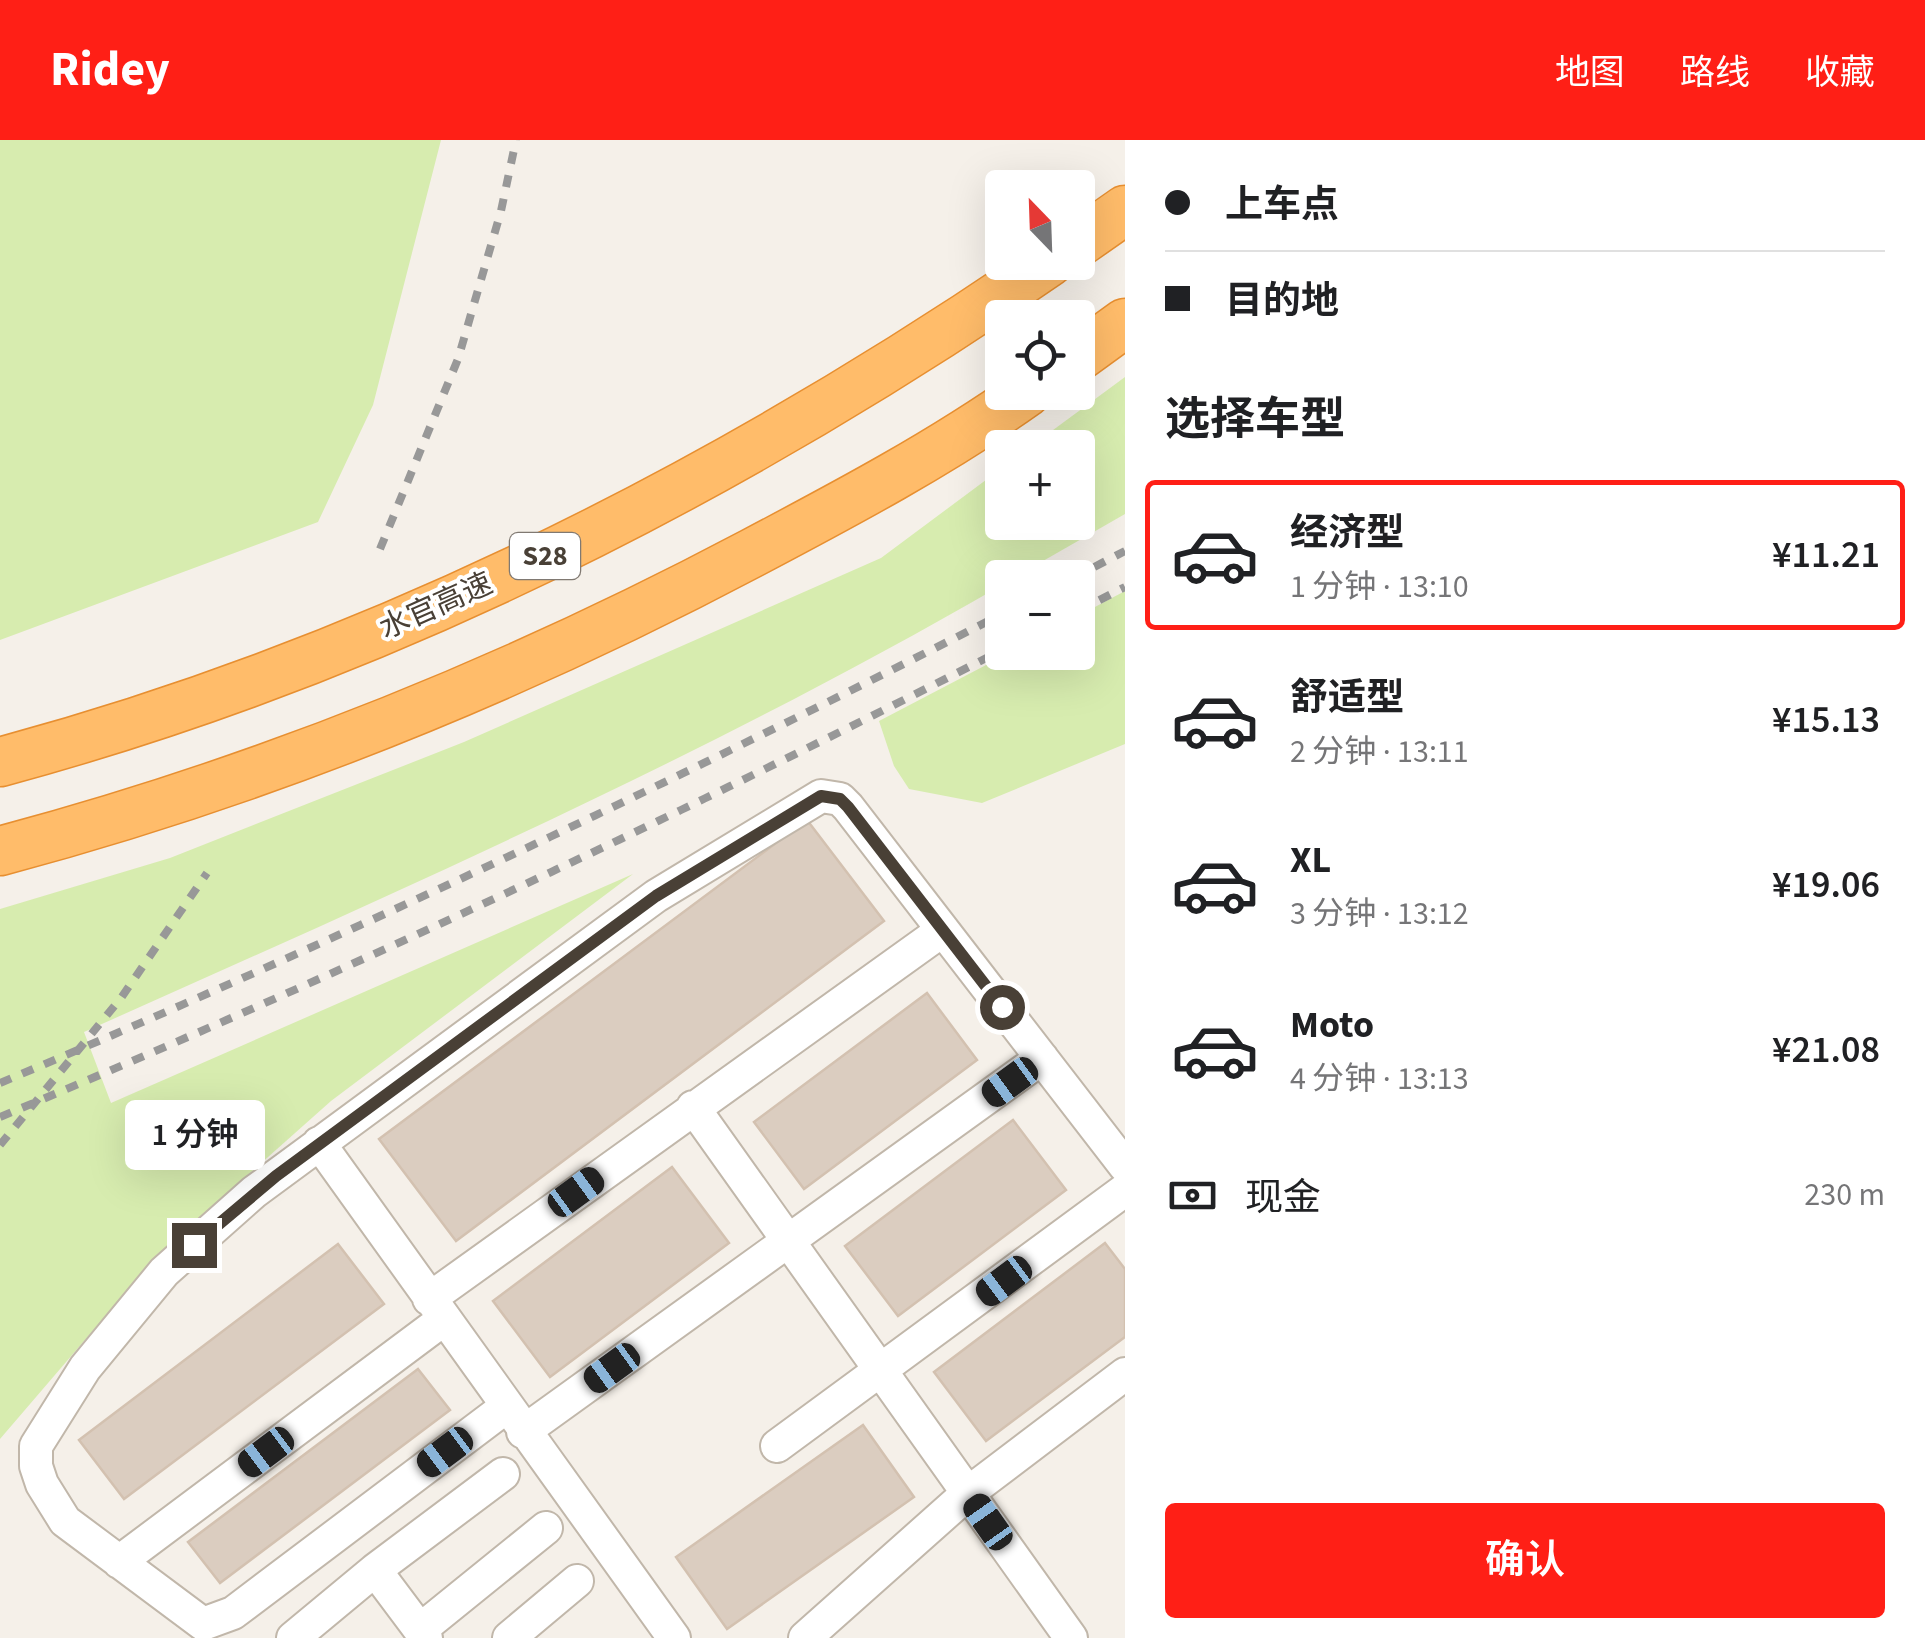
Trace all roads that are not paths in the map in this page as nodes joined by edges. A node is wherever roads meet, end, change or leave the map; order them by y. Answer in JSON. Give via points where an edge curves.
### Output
{"nodes":[{"id":1,"x":1125,"y":210,"type":"edge"},
{"id":2,"x":1095,"y":231,"type":"edge"},
{"id":3,"x":1020,"y":280,"type":"edge"},
{"id":4,"x":1125,"y":323,"type":"edge"},
{"id":5,"x":1095,"y":345,"type":"edge"},
{"id":6,"x":998,"y":410,"type":"edge"},
{"id":7,"x":0,"y":762,"type":"edge"},
{"id":8,"x":0,"y":851,"type":"edge"},
{"id":9,"x":943,"y":930,"type":"junction"},
{"id":10,"x":1042,"y":1058,"type":"junction"},
{"id":11,"x":693,"y":1107,"type":"junction"},
{"id":12,"x":319,"y":1143,"type":"junction"},
{"id":13,"x":1125,"y":1166,"type":"edge"},
{"id":14,"x":1125,"y":1190,"type":"edge"},
{"id":15,"x":788,"y":1242,"type":"junction"},
{"id":16,"x":436,"y":1309,"type":"junction"},
{"id":17,"x":882,"y":1373,"type":"junction"},
{"id":18,"x":1125,"y":1374,"type":"edge"},
{"id":19,"x":515,"y":1419,"type":"junction"},
{"id":20,"x":777,"y":1446,"type":"dead end"},
{"id":21,"x":503,"y":1474,"type":"dead end"},
{"id":22,"x":968,"y":1493,"type":"junction"},
{"id":23,"x":546,"y":1528,"type":"dead end"},
{"id":24,"x":118,"y":1562,"type":"junction"},
{"id":25,"x":375,"y":1570,"type":"junction"},
{"id":26,"x":577,"y":1581,"type":"dead end"},
{"id":27,"x":423,"y":1634,"type":"edge"},
{"id":28,"x":293,"y":1638,"type":"edge"},
{"id":29,"x":509,"y":1638,"type":"edge"},
{"id":30,"x":674,"y":1638,"type":"edge"},
{"id":31,"x":805,"y":1638,"type":"edge"},
{"id":32,"x":1071,"y":1638,"type":"edge"}],
"edges":[{"from":1,"to":2,"type":"highway"},
{"from":3,"to":7,"type":"highway","name":"水官高速","number":"S28","via":[[794,427],[440,606],[230,691]]},
{"from":4,"to":5,"type":"highway"},
{"from":6,"to":8,"type":"highway","via":[[838,508],[635,615],[455,697],[249,776]]},
{"from":9,"to":10,"type":"lane"},
{"from":9,"to":11,"type":"lane"},
{"from":9,"to":12,"type":"lane","via":[[848,807],[821,796],[656,896]]},
{"from":10,"to":13,"type":"lane"},
{"from":10,"to":15,"type":"lane"},
{"from":11,"to":15,"type":"lane"},
{"from":11,"to":16,"type":"lane"},
{"from":12,"to":16,"type":"lane"},
{"from":12,"to":24,"type":"lane","via":[[164,1272],[85,1368],[36,1446],[36,1466],[65,1521]]},
{"from":14,"to":17,"type":"lane"},
{"from":15,"to":17,"type":"lane"},
{"from":15,"to":19,"type":"lane"},
{"from":16,"to":19,"type":"lane"},
{"from":16,"to":24,"type":"lane"},
{"from":17,"to":20,"type":"lane"},
{"from":17,"to":22,"type":"lane"},
{"from":18,"to":22,"type":"lane"},
{"from":19,"to":24,"type":"lane","via":[[219,1621],[192,1619]]},
{"from":19,"to":30,"type":"lane"},
{"from":21,"to":25,"type":"lane"},
{"from":22,"to":31,"type":"lane"},
{"from":22,"to":32,"type":"lane"},
{"from":23,"to":27,"type":"lane"},
{"from":25,"to":27,"type":"lane"},
{"from":25,"to":28,"type":"lane"},
{"from":26,"to":29,"type":"lane"}]}
